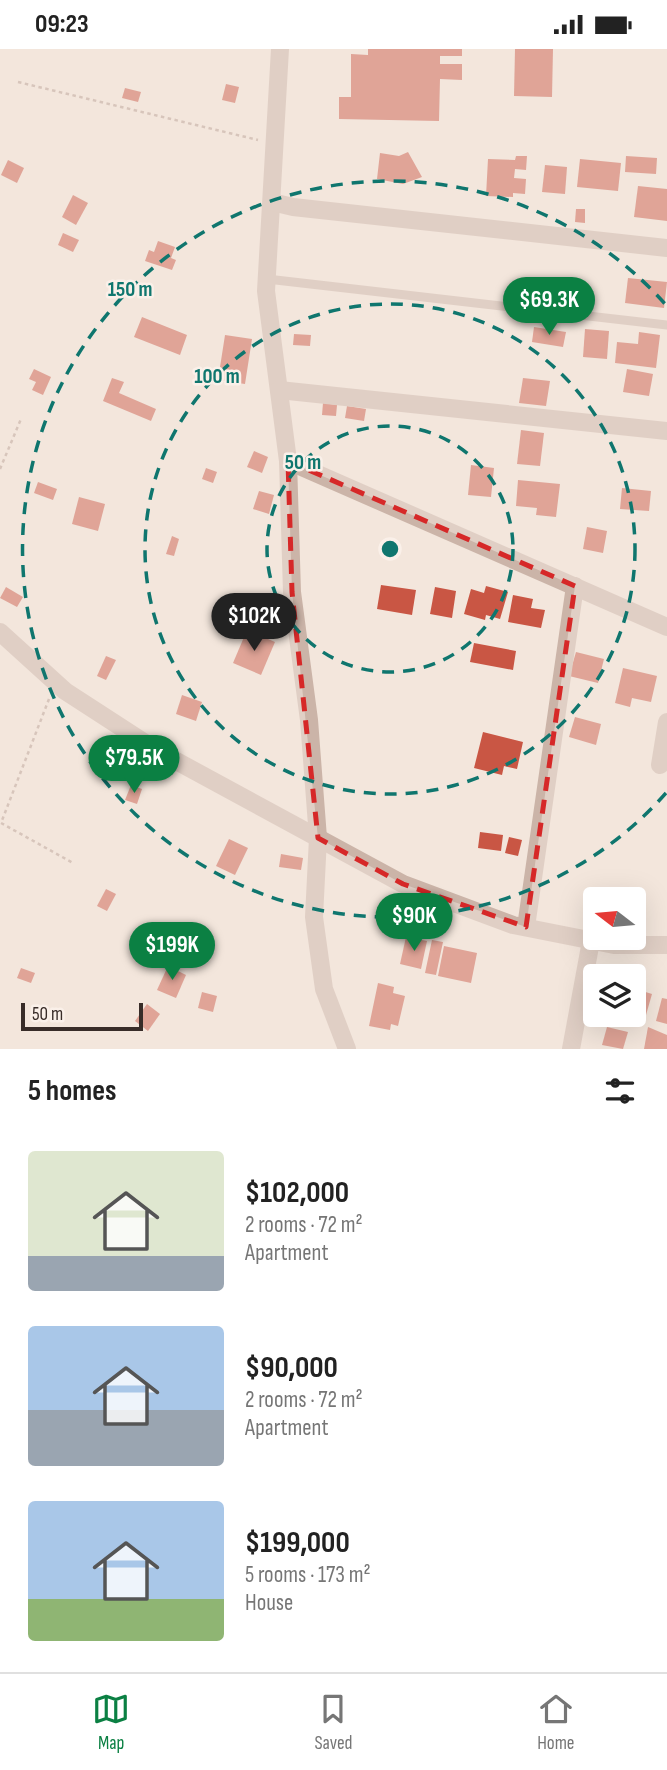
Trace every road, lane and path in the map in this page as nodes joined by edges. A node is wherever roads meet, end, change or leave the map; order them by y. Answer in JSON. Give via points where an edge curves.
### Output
{"nodes":[{"id":1,"x":280,"y":49,"type":"edge"},
{"id":2,"x":18,"y":82,"type":"dead end"},
{"id":3,"x":275,"y":144,"type":"junction"},
{"id":4,"x":272,"y":202,"type":"junction"},
{"id":5,"x":667,"y":248,"type":"edge"},
{"id":6,"x":267,"y":279,"type":"junction"},
{"id":7,"x":667,"y":324,"type":"edge"},
{"id":8,"x":279,"y":390,"type":"junction"},
{"id":9,"x":21,"y":419,"type":"dead end"},
{"id":10,"x":667,"y":431,"type":"edge"},
{"id":11,"x":288,"y":461,"type":"junction"},
{"id":12,"x":0,"y":469,"type":"edge"},
{"id":13,"x":576,"y":586,"type":"junction"},
{"id":14,"x":667,"y":627,"type":"edge"},
{"id":15,"x":0,"y":632,"type":"edge"},
{"id":16,"x":55,"y":683,"type":"junction"},
{"id":17,"x":667,"y":722,"type":"edge"},
{"id":18,"x":660,"y":765,"type":"dead end"},
{"id":19,"x":318,"y":838,"type":"junction"},
{"id":20,"x":73,"y":863,"type":"dead end"},
{"id":21,"x":526,"y":927,"type":"junction"},
{"id":22,"x":583,"y":939,"type":"edge"},
{"id":23,"x":646,"y":945,"type":"edge"},
{"id":24,"x":667,"y":945,"type":"edge"},
{"id":25,"x":589,"y":950,"type":"edge"},
{"id":26,"x":352,"y":1048,"type":"edge"},
{"id":27,"x":571,"y":1049,"type":"edge"}],
"edges":[{"from":1,"to":3,"type":"street"},
{"from":2,"to":3,"type":"path"},
{"from":3,"to":4,"type":"street"},
{"from":4,"to":5,"type":"street"},
{"from":4,"to":6,"type":"street"},
{"from":6,"to":7,"type":"lane"},
{"from":6,"to":8,"type":"street"},
{"from":8,"to":10,"type":"street"},
{"from":8,"to":11,"type":"street"},
{"from":9,"to":12,"type":"path"},
{"from":11,"to":13,"type":"street"},
{"from":11,"to":19,"type":"street","via":[[292,592]]},
{"from":13,"to":14,"type":"street"},
{"from":13,"to":21,"type":"street"},
{"from":15,"to":16,"type":"street"},
{"from":16,"to":19,"type":"street","via":[[156,750]]},
{"from":16,"to":20,"type":"path","via":[[1,823]]},
{"from":17,"to":18,"type":"street"},
{"from":19,"to":21,"type":"street","via":[[403,884]]},
{"from":19,"to":26,"type":"street","via":[[316,929],[324,989]]},
{"from":21,"to":22,"type":"street"},
{"from":23,"to":24,"type":"street"},
{"from":25,"to":27,"type":"street"}]}
